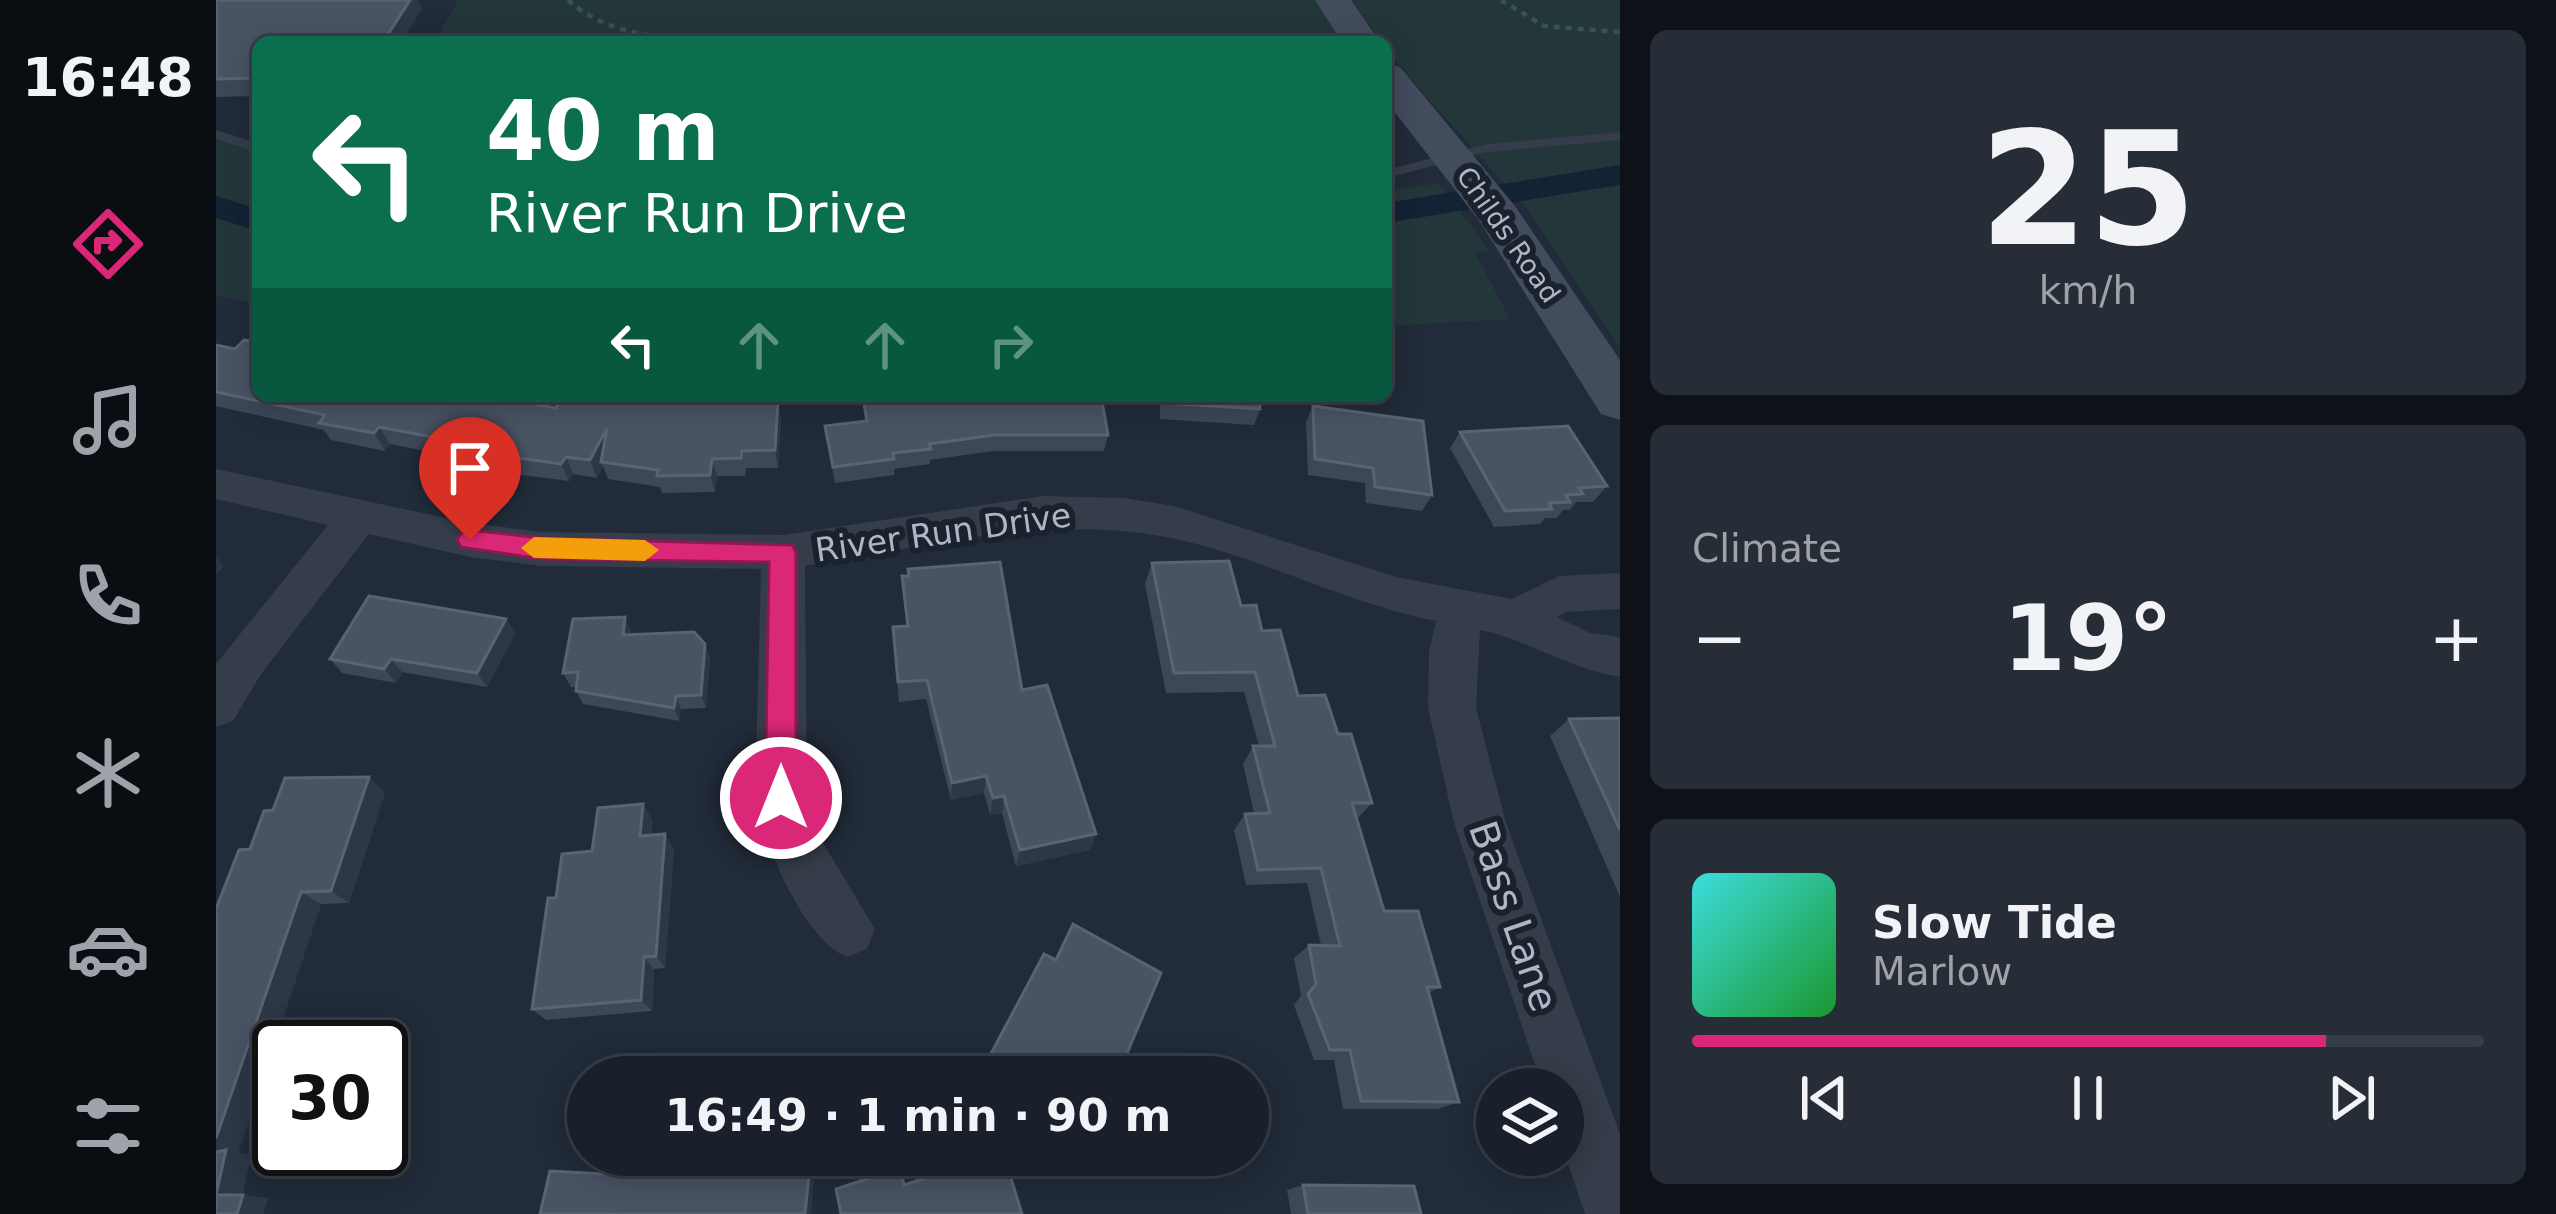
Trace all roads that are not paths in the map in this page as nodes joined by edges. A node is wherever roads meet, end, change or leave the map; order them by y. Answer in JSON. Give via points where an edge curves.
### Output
{"nodes":[{"id":1,"x":1333,"y":0,"type":"edge"},
{"id":2,"x":1357,"y":36,"type":"edge"},
{"id":3,"x":1392,"y":82,"type":"edge"},
{"id":4,"x":216,"y":134,"type":"edge"},
{"id":5,"x":1620,"y":136,"type":"edge"},
{"id":6,"x":252,"y":146,"type":"edge"},
{"id":7,"x":1462,"y":167,"type":"junction"},
{"id":8,"x":1392,"y":173,"type":"edge"},
{"id":9,"x":1620,"y":401,"type":"edge"},
{"id":10,"x":216,"y":484,"type":"edge"},
{"id":11,"x":358,"y":517,"type":"junction"},
{"id":12,"x":783,"y":552,"type":"junction"},
{"id":13,"x":1620,"y":591,"type":"edge"},
{"id":14,"x":1461,"y":612,"type":"junction"},
{"id":15,"x":1517,"y":619,"type":"junction"},
{"id":16,"x":1620,"y":656,"type":"edge"},
{"id":17,"x":216,"y":706,"type":"edge"},
{"id":18,"x":847,"y":929,"type":"dead end"},
{"id":19,"x":1617,"y":1214,"type":"edge"}],
"edges":[{"from":1,"to":2,"type":"street"},
{"from":3,"to":7,"type":"street","name":"Childs Road"},
{"from":4,"to":6,"type":"lane"},
{"from":5,"to":7,"type":"lane","via":[[1487,148]]},
{"from":7,"to":8,"type":"lane"},
{"from":7,"to":9,"type":"street","name":"Childs Road"},
{"from":10,"to":11,"type":"street","name":"River Run Drive"},
{"from":11,"to":12,"type":"street","name":"River Run Drive","via":[[542,549]]},
{"from":11,"to":17,"type":"street"},
{"from":12,"to":14,"type":"street","name":"River Run Drive","via":[[1043,512],[1124,514],[1174,521]]},
{"from":12,"to":18,"type":"street","via":[[783,810],[791,844]]},
{"from":13,"to":15,"type":"street","via":[[1559,594]]},
{"from":14,"to":15,"type":"street","name":"River Run Drive"},
{"from":14,"to":19,"type":"street","name":"Bass Lane","via":[[1453,708],[1480,823]]},
{"from":15,"to":16,"type":"street","name":"River Run Drive","via":[[1584,652]]}]}
